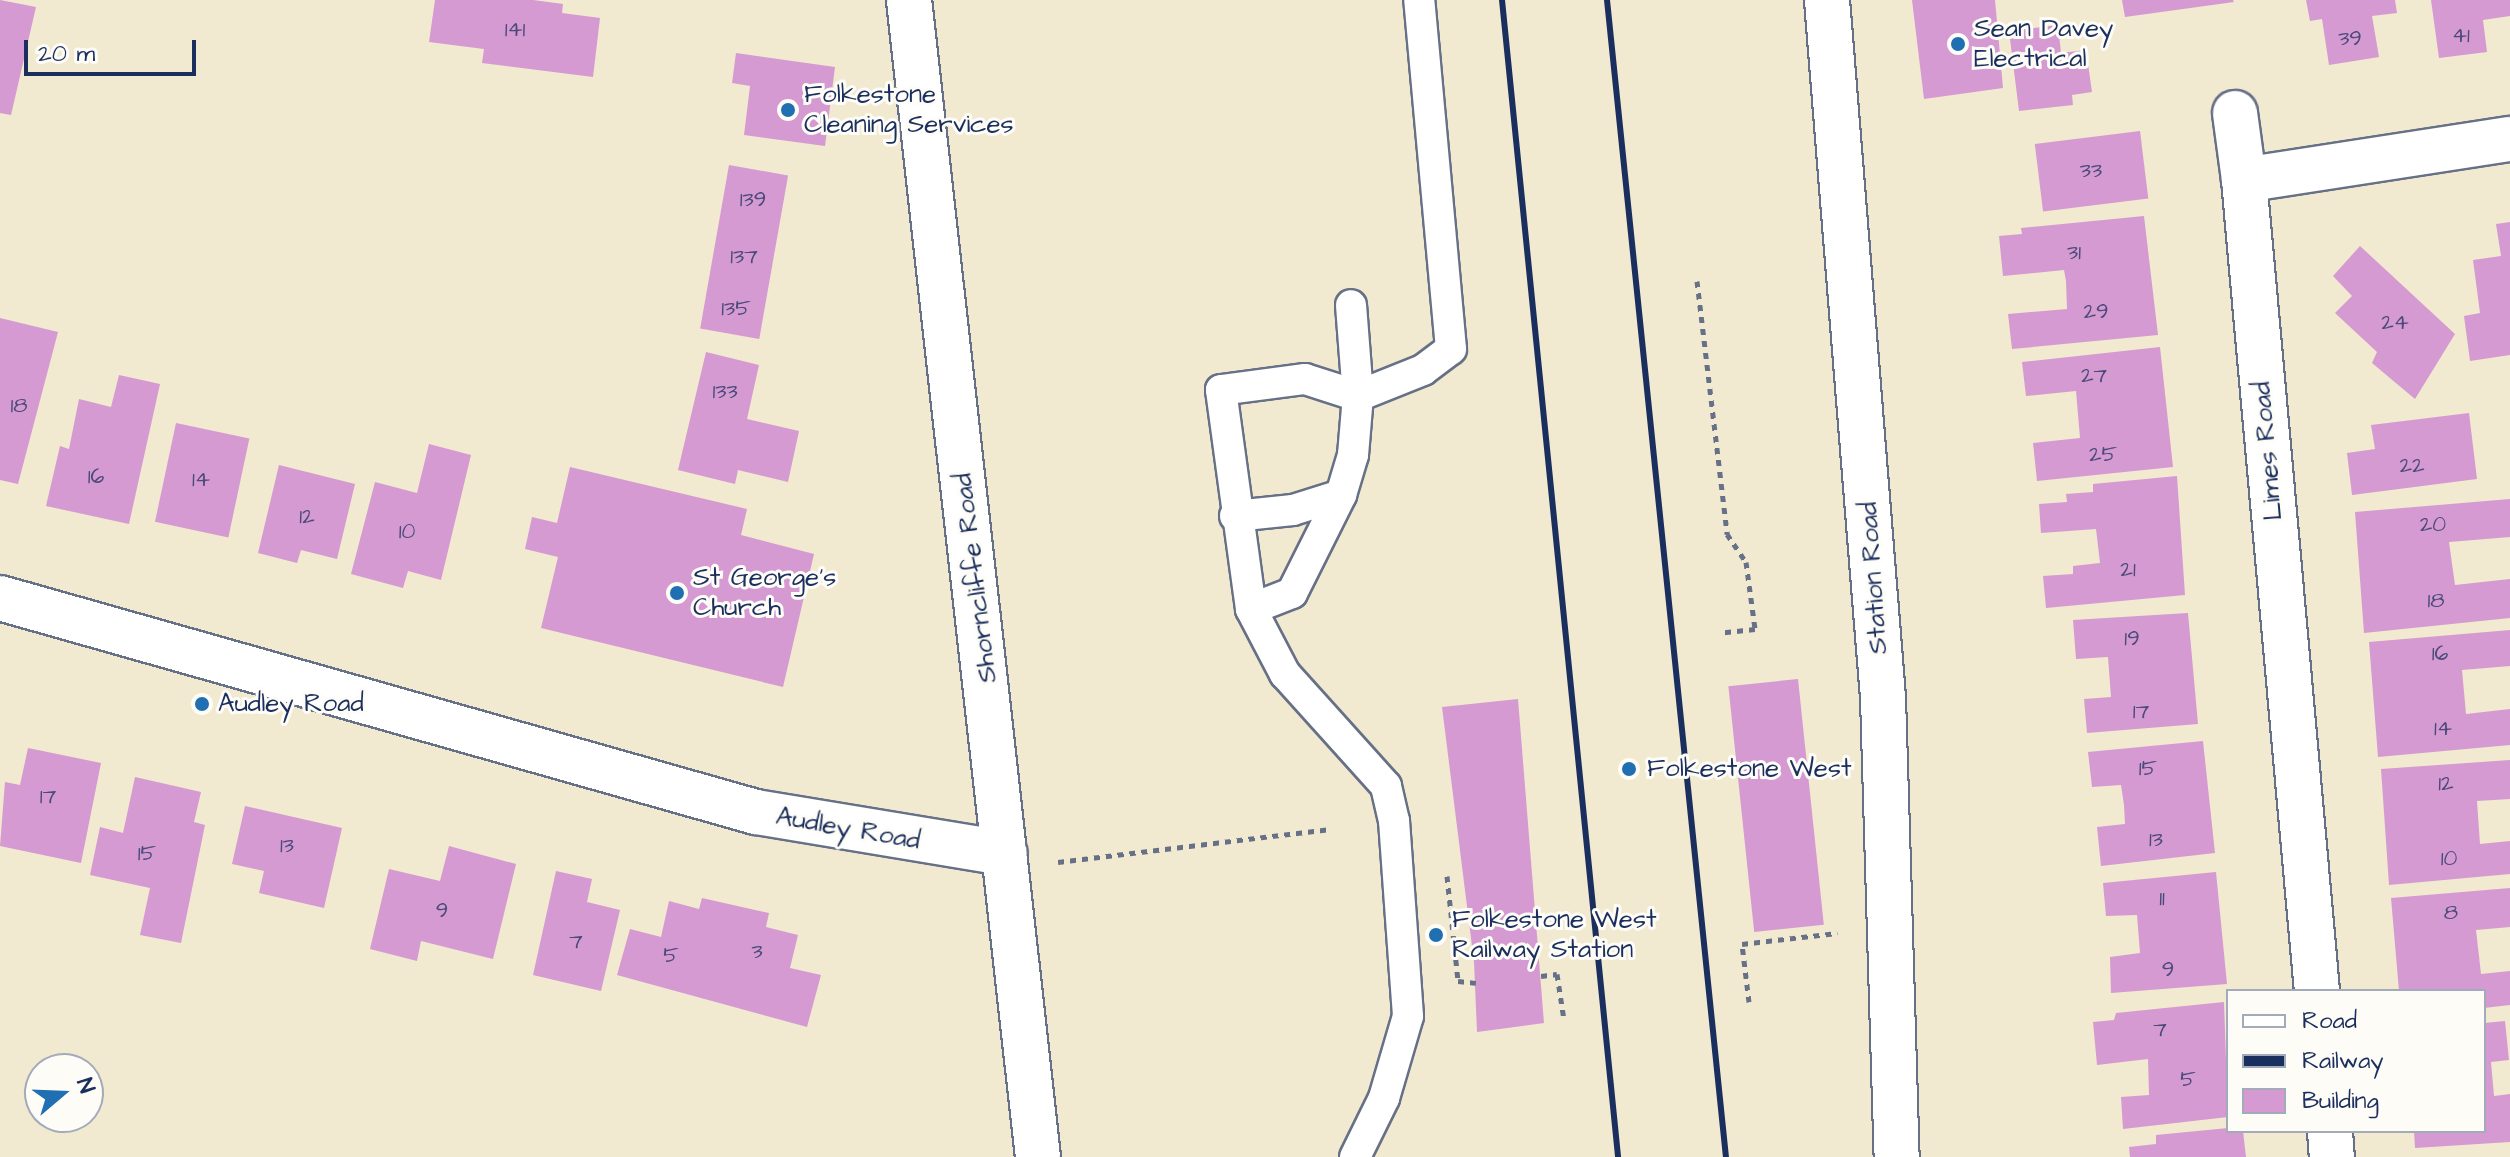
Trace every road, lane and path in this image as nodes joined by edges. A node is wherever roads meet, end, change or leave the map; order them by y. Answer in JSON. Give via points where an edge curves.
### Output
{"nodes":[{"id":1,"x":909,"y":0,"type":"edge"},
{"id":2,"x":1419,"y":0,"type":"edge"},
{"id":3,"x":1827,"y":0,"type":"edge"},
{"id":4,"x":2235,"y":113,"type":"dead end"},
{"id":5,"x":2510,"y":139,"type":"edge"},
{"id":6,"x":2244,"y":180,"type":"junction"},
{"id":7,"x":1697,"y":281,"type":"dead end"},
{"id":8,"x":1351,"y":305,"type":"dead end"},
{"id":9,"x":1358,"y":396,"type":"junction"},
{"id":10,"x":1341,"y":495,"type":"junction"},
{"id":11,"x":1235,"y":516,"type":"junction"},
{"id":12,"x":0,"y":598,"type":"edge"},
{"id":13,"x":1251,"y":609,"type":"junction"},
{"id":14,"x":1724,"y":632,"type":"dead end"},
{"id":15,"x":1331,"y":829,"type":"dead end"},
{"id":16,"x":1005,"y":853,"type":"junction"},
{"id":17,"x":1446,"y":861,"type":"dead end"},
{"id":18,"x":1054,"y":863,"type":"dead end"},
{"id":19,"x":1888,"y":926,"type":"junction"},
{"id":20,"x":1541,"y":976,"type":"dead end"},
{"id":21,"x":1476,"y":983,"type":"dead end"},
{"id":22,"x":2317,"y":989,"type":"edge"},
{"id":23,"x":1749,"y":1002,"type":"dead end"},
{"id":24,"x":1564,"y":1020,"type":"dead end"},
{"id":25,"x":2330,"y":1133,"type":"edge"},
{"id":26,"x":1038,"y":1157,"type":"edge"},
{"id":27,"x":1355,"y":1157,"type":"edge"},
{"id":28,"x":1897,"y":1157,"type":"edge"},
{"id":29,"x":2332,"y":1157,"type":"edge"}],
"edges":[{"from":1,"to":16,"type":"street","name":"Shorncliffe Road"},
{"from":2,"to":9,"type":"lane","via":[[1451,349],[1423,370]]},
{"from":3,"to":19,"type":"street","name":"Station Road","via":[[1883,697]]},
{"from":4,"to":6,"type":"street","name":"Limes Road"},
{"from":5,"to":6,"type":"street"},
{"from":6,"to":22,"type":"street","name":"Limes Road"},
{"from":7,"to":14,"type":"path","via":[[1727,534],[1746,562],[1755,629]]},
{"from":8,"to":9,"type":"lane"},
{"from":9,"to":10,"type":"lane","via":[[1353,455]]},
{"from":9,"to":11,"type":"lane","via":[[1305,379],[1221,390]]},
{"from":10,"to":11,"type":"lane","via":[[1293,510]]},
{"from":10,"to":13,"type":"lane","via":[[1292,593]]},
{"from":11,"to":13,"type":"lane"},
{"from":12,"to":16,"type":"street","name":"Audley Road","via":[[756,812]]},
{"from":13,"to":27,"type":"lane","via":[[1285,674],[1386,786],[1408,1016],[1384,1098]]},
{"from":15,"to":18,"type":"path"},
{"from":16,"to":26,"type":"street","name":"Shorncliffe Road"},
{"from":17,"to":21,"type":"path","via":[[1458,981]]},
{"from":19,"to":23,"type":"path","via":[[1742,944]]},
{"from":19,"to":28,"type":"street","name":"Station Road"},
{"from":20,"to":24,"type":"path","via":[[1557,974]]},
{"from":25,"to":29,"type":"street"}]}
